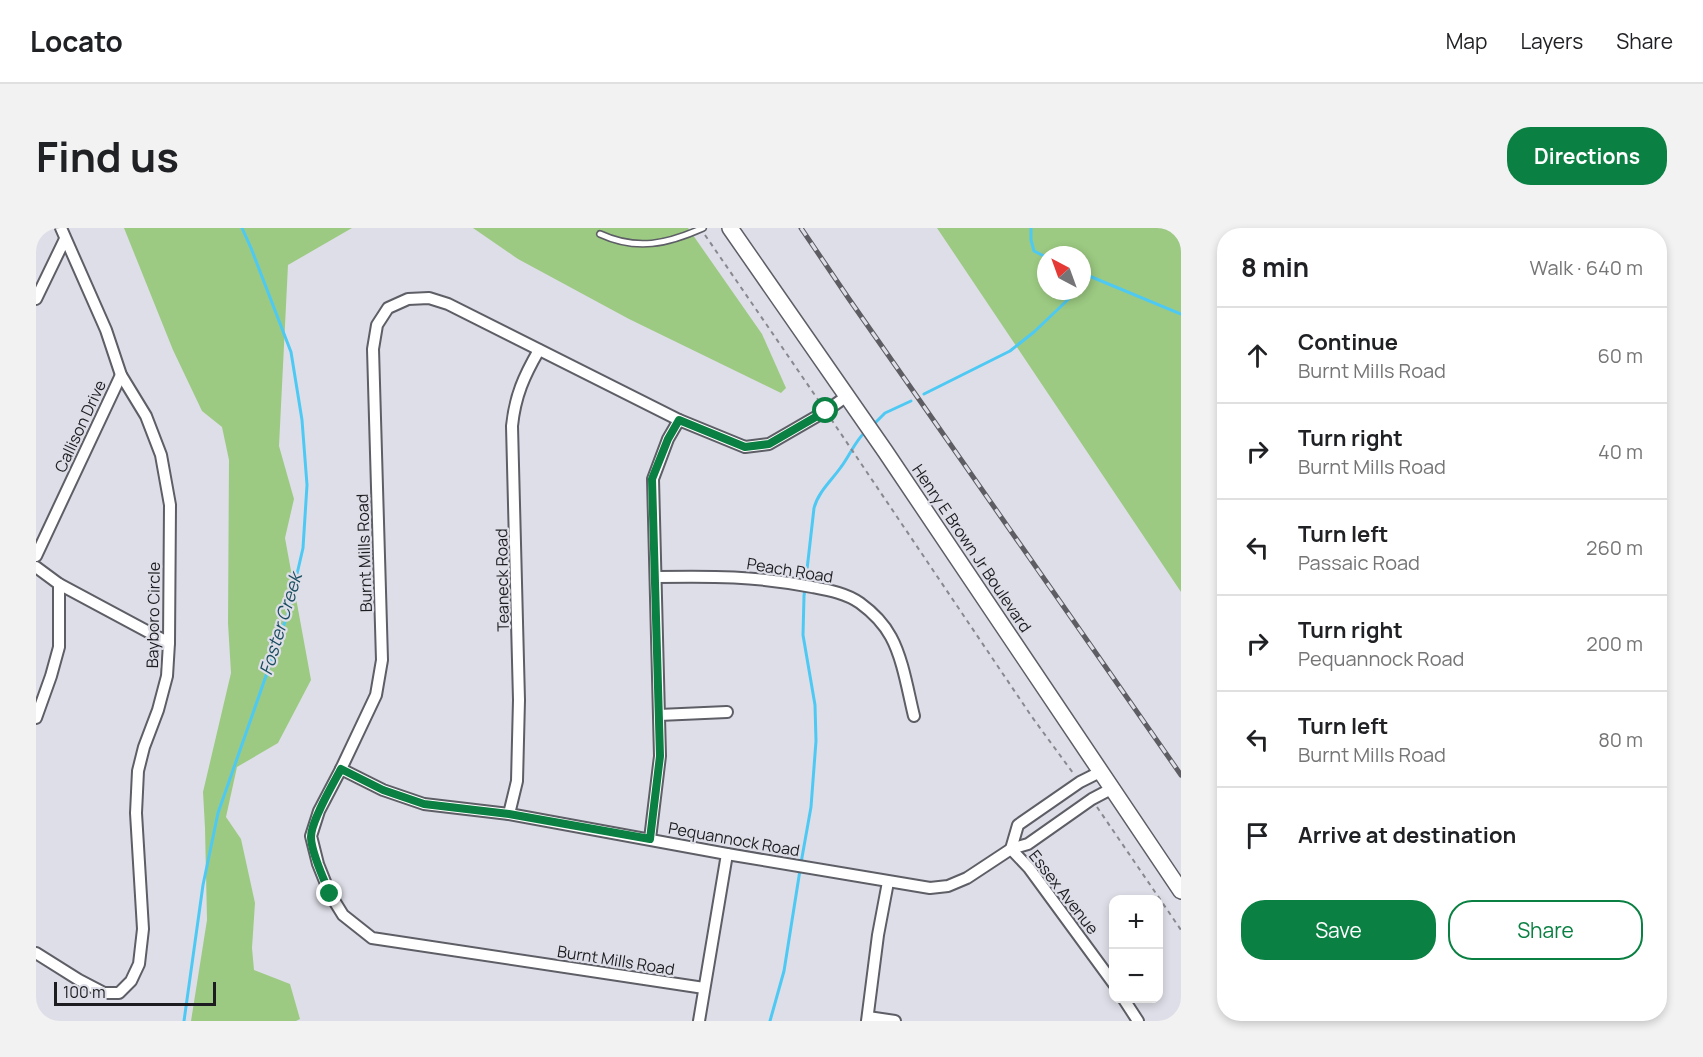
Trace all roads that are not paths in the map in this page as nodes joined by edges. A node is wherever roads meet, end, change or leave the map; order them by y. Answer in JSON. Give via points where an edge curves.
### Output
{"nodes":[{"id":1,"x":702,"y":228,"type":"edge"},
{"id":2,"x":730,"y":228,"type":"edge"},
{"id":3,"x":63,"y":233,"type":"edge"},
{"id":4,"x":600,"y":234,"type":"dead end"},
{"id":5,"x":36,"y":299,"type":"edge"},
{"id":6,"x":539,"y":350,"type":"junction"},
{"id":7,"x":121,"y":375,"type":"junction"},
{"id":8,"x":847,"y":396,"type":"junction"},
{"id":9,"x":679,"y":420,"type":"junction"},
{"id":10,"x":36,"y":556,"type":"edge"},
{"id":11,"x":36,"y":567,"type":"edge"},
{"id":12,"x":656,"y":577,"type":"junction"},
{"id":13,"x":59,"y":584,"type":"junction"},
{"id":14,"x":169,"y":644,"type":"junction"},
{"id":15,"x":727,"y":712,"type":"dead end"},
{"id":16,"x":659,"y":715,"type":"junction"},
{"id":17,"x":914,"y":716,"type":"dead end"},
{"id":18,"x":36,"y":718,"type":"edge"},
{"id":19,"x":341,"y":769,"type":"junction"},
{"id":20,"x":1100,"y":772,"type":"junction"},
{"id":21,"x":1111,"y":789,"type":"junction"},
{"id":22,"x":509,"y":814,"type":"junction"},
{"id":23,"x":650,"y":839,"type":"junction"},
{"id":24,"x":1011,"y":849,"type":"junction"},
{"id":25,"x":727,"y":854,"type":"junction"},
{"id":26,"x":888,"y":882,"type":"junction"},
{"id":27,"x":1181,"y":891,"type":"edge"},
{"id":28,"x":36,"y":953,"type":"edge"},
{"id":29,"x":1109,"y":978,"type":"edge"},
{"id":30,"x":704,"y":988,"type":"junction"},
{"id":31,"x":1126,"y":1003,"type":"edge"},
{"id":32,"x":868,"y":1019,"type":"edge"},
{"id":33,"x":699,"y":1021,"type":"edge"},
{"id":34,"x":895,"y":1021,"type":"edge"},
{"id":35,"x":1138,"y":1021,"type":"edge"}],
"edges":[{"from":1,"to":4,"type":"lane","via":[[661,243],[642,245],[614,241]]},
{"from":2,"to":8,"type":"main road","name":"Henry E Brown Jr Boulevard"},
{"from":3,"to":5,"type":"street"},
{"from":3,"to":7,"type":"street","name":"Bayboro Circle","via":[[106,330]]},
{"from":6,"to":9,"type":"street","name":"Burnt Mills Road"},
{"from":6,"to":19,"type":"street","name":"Burnt Mills Road","via":[[429,297],[408,299],[388,308],[377,324],[373,349],[382,660],[376,695]]},
{"from":6,"to":22,"type":"street","name":"Teaneck Road","via":[[514,403],[512,426],[519,700],[517,781]]},
{"from":7,"to":10,"type":"street","name":"Callison Drive"},
{"from":7,"to":14,"type":"street","name":"Bayboro Circle","via":[[146,416],[161,455],[170,505]]},
{"from":8,"to":9,"type":"street","name":"Burnt Mills Road","via":[[769,444],[745,447]]},
{"from":8,"to":20,"type":"main road","name":"Henry E Brown Jr Boulevard"},
{"from":9,"to":12,"type":"street","via":[[652,479]]},
{"from":11,"to":13,"type":"street"},
{"from":12,"to":16,"type":"street"},
{"from":12,"to":17,"type":"street","name":"Peach Road","via":[[715,575],[781,581],[842,594],[859,603],[891,637]]},
{"from":13,"to":14,"type":"street"},
{"from":13,"to":18,"type":"street","via":[[59,647]]},
{"from":14,"to":28,"type":"street","name":"Bayboro Circle","via":[[167,676],[138,771],[136,813],[143,929],[139,964],[131,981],[119,993],[104,993]]},
{"from":15,"to":16,"type":"street"},
{"from":16,"to":23,"type":"street","via":[[660,756]]},
{"from":19,"to":22,"type":"street","name":"Pequannock Road","via":[[383,790],[424,804]]},
{"from":19,"to":30,"type":"street","name":"Burnt Mills Road","via":[[311,836],[330,894],[343,915],[372,938]]},
{"from":20,"to":21,"type":"main road","name":"Henry E Brown Jr Boulevard"},
{"from":20,"to":24,"type":"street","via":[[1018,825]]},
{"from":21,"to":24,"type":"street","name":"Pequannock Road","via":[[1028,844]]},
{"from":21,"to":27,"type":"main road","name":"Henry E Brown Jr Boulevard"},
{"from":22,"to":23,"type":"street","name":"Pequannock Road"},
{"from":23,"to":25,"type":"street","name":"Pequannock Road"},
{"from":24,"to":26,"type":"street","name":"Pequannock Road","via":[[948,886],[930,888]]},
{"from":24,"to":29,"type":"street","name":"Essex Avenue"},
{"from":25,"to":26,"type":"street","name":"Pequannock Road"},
{"from":25,"to":30,"type":"street"},
{"from":26,"to":32,"type":"street"},
{"from":30,"to":33,"type":"street"},
{"from":31,"to":35,"type":"street"},
{"from":32,"to":34,"type":"street"}]}
